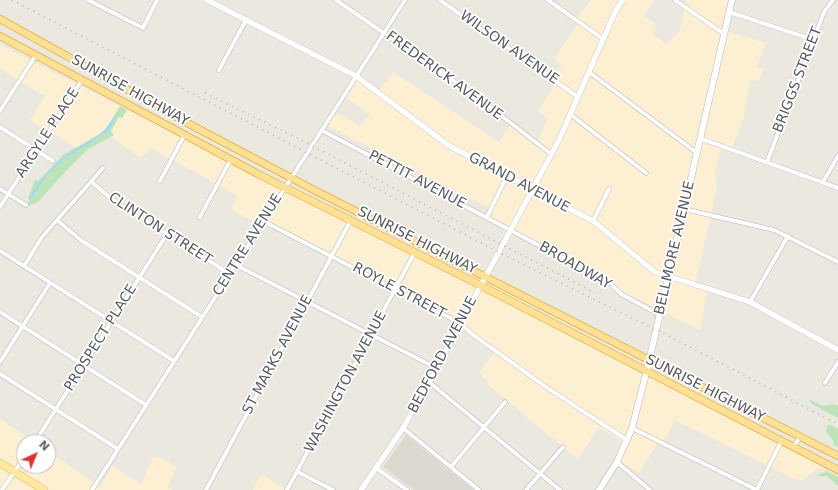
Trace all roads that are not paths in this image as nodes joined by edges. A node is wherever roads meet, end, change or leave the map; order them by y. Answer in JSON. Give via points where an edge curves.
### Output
{"nodes":[{"id":1,"x":88,"y":0,"type":"edge"},
{"id":2,"x":157,"y":0,"type":"edge"},
{"id":3,"x":207,"y":0,"type":"edge"},
{"id":4,"x":336,"y":0,"type":"edge"},
{"id":5,"x":405,"y":0,"type":"edge"},
{"id":6,"x":440,"y":0,"type":"edge"},
{"id":7,"x":548,"y":0,"type":"edge"},
{"id":8,"x":623,"y":0,"type":"edge"},
{"id":9,"x":675,"y":0,"type":"edge"},
{"id":10,"x":732,"y":0,"type":"edge"},
{"id":11,"x":833,"y":0,"type":"edge"},
{"id":12,"x":729,"y":12,"type":"junction"},
{"id":13,"x":0,"y":19,"type":"edge"},
{"id":14,"x":246,"y":20,"type":"junction"},
{"id":15,"x":384,"y":33,"type":"junction"},
{"id":16,"x":724,"y":34,"type":"junction"},
{"id":17,"x":0,"y":36,"type":"edge"},
{"id":18,"x":603,"y":39,"type":"junction"},
{"id":19,"x":814,"y":40,"type":"junction"},
{"id":20,"x":36,"y":55,"type":"junction"},
{"id":21,"x":219,"y":70,"type":"dead end"},
{"id":22,"x":588,"y":72,"type":"junction"},
{"id":23,"x":356,"y":76,"type":"junction"},
{"id":24,"x":82,"y":79,"type":"junction"},
{"id":25,"x":578,"y":97,"type":"junction"},
{"id":26,"x":0,"y":111,"type":"edge"},
{"id":27,"x":570,"y":114,"type":"junction"},
{"id":28,"x":0,"y":127,"type":"edge"},
{"id":29,"x":323,"y":130,"type":"junction"},
{"id":30,"x":185,"y":134,"type":"junction"},
{"id":31,"x":702,"y":139,"type":"junction"},
{"id":32,"x":36,"y":150,"type":"junction"},
{"id":33,"x":697,"y":153,"type":"junction"},
{"id":34,"x":551,"y":154,"type":"junction"},
{"id":35,"x":838,"y":156,"type":"edge"},
{"id":36,"x":231,"y":158,"type":"junction"},
{"id":37,"x":53,"y":161,"type":"dead end"},
{"id":38,"x":767,"y":162,"type":"junction"},
{"id":39,"x":103,"y":168,"type":"dead end"},
{"id":40,"x":646,"y":173,"type":"dead end"},
{"id":41,"x":507,"y":176,"type":"junction"},
{"id":42,"x":291,"y":178,"type":"junction"},
{"id":43,"x":160,"y":181,"type":"dead end"},
{"id":44,"x":92,"y":182,"type":"junction"},
{"id":45,"x":823,"y":182,"type":"junction"},
{"id":46,"x":285,"y":186,"type":"junction"},
{"id":47,"x":838,"y":188,"type":"edge"},
{"id":48,"x":0,"y":189,"type":"edge"},
{"id":49,"x":532,"y":189,"type":"junction"},
{"id":50,"x":609,"y":190,"type":"dead end"},
{"id":51,"x":8,"y":194,"type":"junction"},
{"id":52,"x":26,"y":205,"type":"dead end"},
{"id":53,"x":0,"y":207,"type":"edge"},
{"id":54,"x":684,"y":209,"type":"junction"},
{"id":55,"x":200,"y":217,"type":"dead end"},
{"id":56,"x":487,"y":217,"type":"junction"},
{"id":57,"x":351,"y":220,"type":"junction"},
{"id":58,"x":58,"y":221,"type":"junction"},
{"id":59,"x":263,"y":221,"type":"junction"},
{"id":60,"x":593,"y":221,"type":"junction"},
{"id":61,"x":511,"y":230,"type":"junction"},
{"id":62,"x":167,"y":234,"type":"junction"},
{"id":63,"x":788,"y":236,"type":"junction"},
{"id":64,"x":0,"y":251,"type":"edge"},
{"id":65,"x":415,"y":252,"type":"junction"},
{"id":66,"x":331,"y":256,"type":"junction"},
{"id":67,"x":838,"y":262,"type":"edge"},
{"id":68,"x":236,"y":265,"type":"junction"},
{"id":69,"x":24,"y":266,"type":"junction"},
{"id":70,"x":230,"y":274,"type":"junction"},
{"id":71,"x":486,"y":276,"type":"junction"},
{"id":72,"x":668,"y":276,"type":"junction"},
{"id":73,"x":140,"y":278,"type":"junction"},
{"id":74,"x":50,"y":283,"type":"junction"},
{"id":75,"x":480,"y":285,"type":"junction"},
{"id":76,"x":396,"y":289,"type":"junction"},
{"id":77,"x":307,"y":301,"type":"junction"},
{"id":78,"x":750,"y":302,"type":"junction"},
{"id":79,"x":0,"y":312,"type":"edge"},
{"id":80,"x":660,"y":315,"type":"junction"},
{"id":81,"x":202,"y":317,"type":"junction"},
{"id":82,"x":112,"y":322,"type":"junction"},
{"id":83,"x":460,"y":323,"type":"junction"},
{"id":84,"x":23,"y":326,"type":"junction"},
{"id":85,"x":372,"y":335,"type":"junction"},
{"id":86,"x":838,"y":350,"type":"edge"},
{"id":87,"x":650,"y":360,"type":"junction"},
{"id":88,"x":174,"y":361,"type":"junction"},
{"id":89,"x":0,"y":362,"type":"edge"},
{"id":90,"x":838,"y":362,"type":"edge"},
{"id":91,"x":84,"y":366,"type":"junction"},
{"id":92,"x":436,"y":368,"type":"junction"},
{"id":93,"x":647,"y":370,"type":"junction"},
{"id":94,"x":0,"y":374,"type":"edge"},
{"id":95,"x":429,"y":382,"type":"junction"},
{"id":96,"x":825,"y":383,"type":"dead end"},
{"id":97,"x":505,"y":402,"type":"dead end"},
{"id":98,"x":146,"y":405,"type":"junction"},
{"id":99,"x":56,"y":409,"type":"junction"},
{"id":100,"x":484,"y":427,"type":"junction"},
{"id":101,"x":403,"y":428,"type":"junction"},
{"id":102,"x":632,"y":428,"type":"junction"},
{"id":103,"x":39,"y":434,"type":"edge"},
{"id":104,"x":800,"y":437,"type":"junction"},
{"id":105,"x":627,"y":440,"type":"junction"},
{"id":106,"x":783,"y":440,"type":"junction"},
{"id":107,"x":794,"y":446,"type":"junction"},
{"id":108,"x":562,"y":447,"type":"dead end"},
{"id":109,"x":118,"y":449,"type":"junction"},
{"id":110,"x":838,"y":456,"type":"edge"},
{"id":111,"x":617,"y":462,"type":"junction"},
{"id":112,"x":0,"y":463,"type":"edge"},
{"id":113,"x":451,"y":467,"type":"junction"},
{"id":114,"x":376,"y":468,"type":"junction"},
{"id":115,"x":838,"y":470,"type":"edge"},
{"id":116,"x":15,"y":472,"type":"junction"},
{"id":117,"x":298,"y":472,"type":"junction"},
{"id":118,"x":540,"y":474,"type":"junction"},
{"id":119,"x":2,"y":490,"type":"edge"},
{"id":120,"x":44,"y":490,"type":"edge"},
{"id":121,"x":92,"y":490,"type":"edge"},
{"id":122,"x":206,"y":490,"type":"edge"},
{"id":123,"x":287,"y":490,"type":"edge"},
{"id":124,"x":333,"y":490,"type":"edge"},
{"id":125,"x":361,"y":490,"type":"edge"},
{"id":126,"x":407,"y":490,"type":"edge"},
{"id":127,"x":479,"y":490,"type":"edge"},
{"id":128,"x":526,"y":490,"type":"edge"},
{"id":129,"x":560,"y":490,"type":"edge"},
{"id":130,"x":599,"y":490,"type":"edge"},
{"id":131,"x":650,"y":490,"type":"edge"},
{"id":132,"x":757,"y":490,"type":"edge"}],
"edges":[{"from":1,"to":2,"type":"street","via":[[143,28]]},
{"from":3,"to":14,"type":"street","name":"GRAND AVENUE"},
{"from":4,"to":15,"type":"street","name":"FREDERICK AVENUE"},
{"from":5,"to":15,"type":"street","name":"CENTRE AVENUE"},
{"from":6,"to":25,"type":"street","name":"WILSON AVENUE"},
{"from":7,"to":18,"type":"street"},
{"from":8,"to":18,"type":"street","name":"BEDFORD AVENUE"},
{"from":9,"to":16,"type":"street"},
{"from":10,"to":12,"type":"main road","name":"BELLMORE AVENUE"},
{"from":11,"to":19,"type":"street","name":"BRIGGS STREET","via":[[824,12]]},
{"from":12,"to":16,"type":"main road","name":"BELLMORE AVENUE"},
{"from":12,"to":19,"type":"street"},
{"from":13,"to":42,"type":"highway","name":"SUNRISE HIGHWAY"},
{"from":14,"to":21,"type":"street"},
{"from":14,"to":23,"type":"street","name":"GRAND AVENUE"},
{"from":15,"to":23,"type":"street","name":"CENTRE AVENUE"},
{"from":15,"to":34,"type":"street","name":"FREDERICK AVENUE","via":[[477,97]]},
{"from":16,"to":31,"type":"main road","name":"BELLMORE AVENUE"},
{"from":17,"to":20,"type":"highway","name":"SUNRISE HIGHWAY"},
{"from":18,"to":22,"type":"street","name":"BEDFORD AVENUE"},
{"from":19,"to":38,"type":"street","name":"BRIGGS STREET"},
{"from":20,"to":24,"type":"highway","name":"SUNRISE HIGHWAY"},
{"from":20,"to":26,"type":"street"},
{"from":22,"to":25,"type":"street","name":"BEDFORD AVENUE"},
{"from":22,"to":33,"type":"street"},
{"from":23,"to":29,"type":"street","name":"CENTRE AVENUE"},
{"from":23,"to":41,"type":"street","name":"GRAND AVENUE","via":[[448,145]]},
{"from":24,"to":30,"type":"highway","name":"SUNRISE HIGHWAY"},
{"from":24,"to":32,"type":"street","name":"ARGYLE PLACE"},
{"from":25,"to":27,"type":"street","name":"BEDFORD AVENUE"},
{"from":27,"to":34,"type":"street","name":"BEDFORD AVENUE"},
{"from":27,"to":40,"type":"street"},
{"from":28,"to":32,"type":"street"},
{"from":29,"to":42,"type":"street","name":"CENTRE AVENUE"},
{"from":29,"to":56,"type":"street","name":"PETTIT AVENUE"},
{"from":30,"to":36,"type":"highway","name":"SUNRISE HIGHWAY"},
{"from":30,"to":43,"type":"street"},
{"from":31,"to":33,"type":"main road","name":"BELLMORE AVENUE"},
{"from":31,"to":38,"type":"street"},
{"from":32,"to":37,"type":"street"},
{"from":32,"to":51,"type":"street","name":"ARGYLE PLACE"},
{"from":33,"to":54,"type":"main road","name":"BELLMORE AVENUE"},
{"from":34,"to":49,"type":"street","name":"BEDFORD AVENUE"},
{"from":35,"to":45,"type":"street"},
{"from":36,"to":46,"type":"highway","name":"SUNRISE HIGHWAY"},
{"from":36,"to":55,"type":"street"},
{"from":38,"to":45,"type":"street"},
{"from":39,"to":44,"type":"street"},
{"from":41,"to":49,"type":"street","name":"GRAND AVENUE"},
{"from":41,"to":56,"type":"street"},
{"from":42,"to":46,"type":"street","name":"CENTRE AVENUE"},
{"from":42,"to":71,"type":"highway","name":"SUNRISE HIGHWAY"},
{"from":44,"to":58,"type":"street"},
{"from":44,"to":62,"type":"street","name":"CLINTON STREET","via":[[110,198]]},
{"from":45,"to":47,"type":"street"},
{"from":46,"to":57,"type":"highway","name":"SUNRISE HIGHWAY"},
{"from":46,"to":59,"type":"street","name":"CENTRE AVENUE"},
{"from":48,"to":51,"type":"street"},
{"from":49,"to":60,"type":"street","name":"GRAND AVENUE"},
{"from":49,"to":61,"type":"street","name":"BEDFORD AVENUE"},
{"from":50,"to":60,"type":"street"},
{"from":51,"to":52,"type":"street"},
{"from":51,"to":53,"type":"street","name":"ARGYLE PLACE"},
{"from":54,"to":63,"type":"street","via":[[774,230]]},
{"from":54,"to":72,"type":"main road","name":"BELLMORE AVENUE"},
{"from":56,"to":61,"type":"street","name":"PETTIT AVENUE"},
{"from":57,"to":65,"type":"highway","name":"SUNRISE HIGHWAY"},
{"from":57,"to":66,"type":"street","name":"ST MARKS AVENUE"},
{"from":58,"to":69,"type":"street","via":[[42,237]]},
{"from":58,"to":73,"type":"street","via":[[82,241]]},
{"from":59,"to":66,"type":"street","name":"ROYLE STREET"},
{"from":59,"to":68,"type":"street","name":"CENTRE AVENUE"},
{"from":60,"to":72,"type":"street","name":"GRAND AVENUE","via":[[655,272]]},
{"from":61,"to":71,"type":"street","name":"BEDFORD AVENUE"},
{"from":61,"to":80,"type":"street","name":"BROADWAY","via":[[610,283],[621,294]]},
{"from":62,"to":70,"type":"street","name":"CLINTON STREET"},
{"from":62,"to":73,"type":"street","name":"PROSPECT PLACE"},
{"from":63,"to":67,"type":"street"},
{"from":63,"to":78,"type":"street"},
{"from":64,"to":69,"type":"street"},
{"from":65,"to":75,"type":"highway","name":"SUNRISE HIGHWAY"},
{"from":65,"to":76,"type":"street","name":"WASHINGTON AVENUE"},
{"from":66,"to":76,"type":"street","name":"ROYLE STREET"},
{"from":66,"to":77,"type":"street","name":"ST MARKS AVENUE"},
{"from":68,"to":70,"type":"street","name":"CENTRE AVENUE"},
{"from":68,"to":77,"type":"street"},
{"from":69,"to":74,"type":"street"},
{"from":70,"to":81,"type":"street","name":"CENTRE AVENUE"},
{"from":71,"to":75,"type":"street","name":"BEDFORD AVENUE"},
{"from":71,"to":87,"type":"highway","name":"SUNRISE HIGHWAY"},
{"from":72,"to":78,"type":"street","name":"GRAND AVENUE"},
{"from":72,"to":80,"type":"main road","name":"BELLMORE AVENUE"},
{"from":73,"to":81,"type":"street"},
{"from":73,"to":82,"type":"street","name":"PROSPECT PLACE"},
{"from":74,"to":82,"type":"street"},
{"from":74,"to":84,"type":"street"},
{"from":75,"to":83,"type":"street","name":"BEDFORD AVENUE"},
{"from":75,"to":93,"type":"highway","name":"SUNRISE HIGHWAY"},
{"from":76,"to":83,"type":"street","name":"ROYLE STREET"},
{"from":76,"to":85,"type":"street","name":"WASHINGTON AVENUE"},
{"from":77,"to":85,"type":"street"},
{"from":77,"to":122,"type":"street","name":"ST MARKS AVENUE"},
{"from":78,"to":86,"type":"street","name":"GRAND AVENUE"},
{"from":79,"to":84,"type":"street"},
{"from":80,"to":87,"type":"main road","name":"BELLMORE AVENUE"},
{"from":81,"to":88,"type":"street","name":"CENTRE AVENUE"},
{"from":82,"to":88,"type":"street"},
{"from":82,"to":91,"type":"street","name":"PROSPECT PLACE"},
{"from":83,"to":92,"type":"street","name":"BEDFORD AVENUE"},
{"from":83,"to":105,"type":"street","name":"ROYLE STREET","via":[[546,387]]},
{"from":84,"to":89,"type":"street"},
{"from":84,"to":91,"type":"street"},
{"from":85,"to":92,"type":"street"},
{"from":85,"to":117,"type":"street","name":"WASHINGTON AVENUE"},
{"from":87,"to":93,"type":"main road","name":"BELLMORE AVENUE"},
{"from":87,"to":104,"type":"highway","name":"SUNRISE HIGHWAY"},
{"from":88,"to":98,"type":"street","name":"CENTRE AVENUE"},
{"from":90,"to":96,"type":"street"},
{"from":91,"to":98,"type":"street"},
{"from":91,"to":99,"type":"street","name":"PROSPECT PLACE"},
{"from":92,"to":95,"type":"street","name":"BEDFORD AVENUE"},
{"from":93,"to":102,"type":"main road","name":"BELLMORE AVENUE"},
{"from":93,"to":106,"type":"highway","name":"SUNRISE HIGHWAY"},
{"from":94,"to":99,"type":"street"},
{"from":95,"to":100,"type":"street"},
{"from":95,"to":101,"type":"street","name":"BEDFORD AVENUE"},
{"from":97,"to":100,"type":"street"},
{"from":98,"to":109,"type":"street","name":"CENTRE AVENUE"},
{"from":99,"to":103,"type":"street","name":"PROSPECT PLACE"},
{"from":99,"to":109,"type":"street"},
{"from":100,"to":113,"type":"street"},
{"from":100,"to":118,"type":"street"},
{"from":101,"to":113,"type":"street"},
{"from":101,"to":114,"type":"street","name":"BEDFORD AVENUE"},
{"from":102,"to":105,"type":"main road","name":"BELLMORE AVENUE"},
{"from":102,"to":132,"type":"street"},
{"from":104,"to":107,"type":"street"},
{"from":104,"to":110,"type":"highway","name":"SUNRISE HIGHWAY"},
{"from":105,"to":111,"type":"main road","name":"BELLMORE AVENUE"},
{"from":106,"to":107,"type":"highway","name":"SUNRISE HIGHWAY"},
{"from":106,"to":132,"type":"street"},
{"from":107,"to":115,"type":"highway","name":"SUNRISE HIGHWAY"},
{"from":108,"to":118,"type":"street"},
{"from":109,"to":121,"type":"street","name":"CENTRE AVENUE"},
{"from":111,"to":130,"type":"main road","name":"BELLMORE AVENUE"},
{"from":111,"to":131,"type":"street"},
{"from":112,"to":116,"type":"main road"},
{"from":113,"to":127,"type":"street"},
{"from":114,"to":125,"type":"street","name":"BEDFORD AVENUE"},
{"from":114,"to":126,"type":"street"},
{"from":116,"to":119,"type":"street"},
{"from":116,"to":120,"type":"main road"},
{"from":117,"to":123,"type":"street","name":"WASHINGTON AVENUE"},
{"from":117,"to":124,"type":"street"},
{"from":118,"to":128,"type":"street"},
{"from":118,"to":129,"type":"street"}]}
